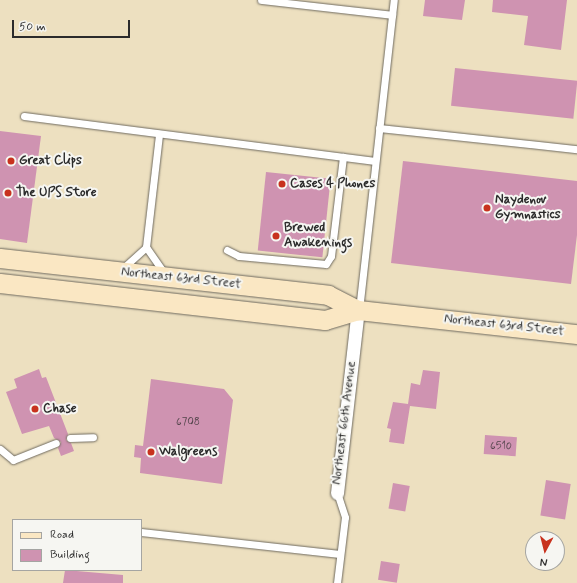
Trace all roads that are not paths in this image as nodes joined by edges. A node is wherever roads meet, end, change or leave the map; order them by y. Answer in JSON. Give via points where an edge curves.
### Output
{"nodes":[{"id":1,"x":261,"y":0,"type":"edge"},
{"id":2,"x":336,"y":0,"type":"edge"},
{"id":3,"x":394,"y":0,"type":"edge"},
{"id":4,"x":336,"y":8,"type":"junction"},
{"id":5,"x":392,"y":15,"type":"junction"},
{"id":6,"x":24,"y":116,"type":"dead end"},
{"id":7,"x":379,"y":128,"type":"junction"},
{"id":8,"x":159,"y":134,"type":"junction"},
{"id":9,"x":577,"y":150,"type":"edge"},
{"id":10,"x":343,"y":157,"type":"junction"},
{"id":11,"x":375,"y":162,"type":"junction"},
{"id":12,"x":146,"y":247,"type":"junction"},
{"id":13,"x":228,"y":250,"type":"dead end"},
{"id":14,"x":0,"y":258,"type":"edge"},
{"id":15,"x":118,"y":271,"type":"junction"},
{"id":16,"x":166,"y":277,"type":"junction"},
{"id":17,"x":0,"y":283,"type":"edge"},
{"id":18,"x":358,"y":310,"type":"junction"},
{"id":19,"x":577,"y":334,"type":"edge"},
{"id":20,"x":93,"y":437,"type":"dead end"},
{"id":21,"x":70,"y":438,"type":"dead end"},
{"id":22,"x":56,"y":443,"type":"dead end"},
{"id":23,"x":0,"y":449,"type":"edge"},
{"id":24,"x":337,"y":493,"type":"joint"},
{"id":25,"x":142,"y":532,"type":"edge"},
{"id":26,"x":340,"y":554,"type":"junction"},
{"id":27,"x":337,"y":583,"type":"edge"}],
"edges":[{"from":1,"to":4,"type":"lane"},
{"from":2,"to":4,"type":"lane"},
{"from":3,"to":5,"type":"lane"},
{"from":4,"to":5,"type":"lane"},
{"from":5,"to":7,"type":"lane"},
{"from":6,"to":8,"type":"lane"},
{"from":7,"to":9,"type":"lane"},
{"from":7,"to":11,"type":"lane"},
{"from":8,"to":10,"type":"lane"},
{"from":8,"to":12,"type":"lane"},
{"from":10,"to":11,"type":"lane"},
{"from":10,"to":13,"type":"lane","via":[[331,256],[326,264],[239,256]]},
{"from":11,"to":18,"type":"lane"},
{"from":12,"to":15,"type":"lane"},
{"from":12,"to":16,"type":"lane"},
{"from":14,"to":15,"type":"main road","name":"Northeast 63rd Street"},
{"from":15,"to":16,"type":"main road","name":"Northeast 63rd Street"},
{"from":16,"to":18,"type":"main road","name":"Northeast 63rd Street","via":[[328,295]]},
{"from":17,"to":18,"type":"main road","name":"Northeast 63rd Street","via":[[325,320]]},
{"from":18,"to":19,"type":"main road","name":"Northeast 63rd Street"},
{"from":18,"to":24,"type":"street","name":"Northeast 66th Avenue"},
{"from":20,"to":21,"type":"lane"},
{"from":22,"to":23,"type":"lane","via":[[13,460]]},
{"from":24,"to":26,"type":"lane","name":"Northeast 66th Avenue","via":[[345,517]]},
{"from":25,"to":26,"type":"lane"},
{"from":26,"to":27,"type":"lane","name":"Northeast 66th Avenue"}]}
